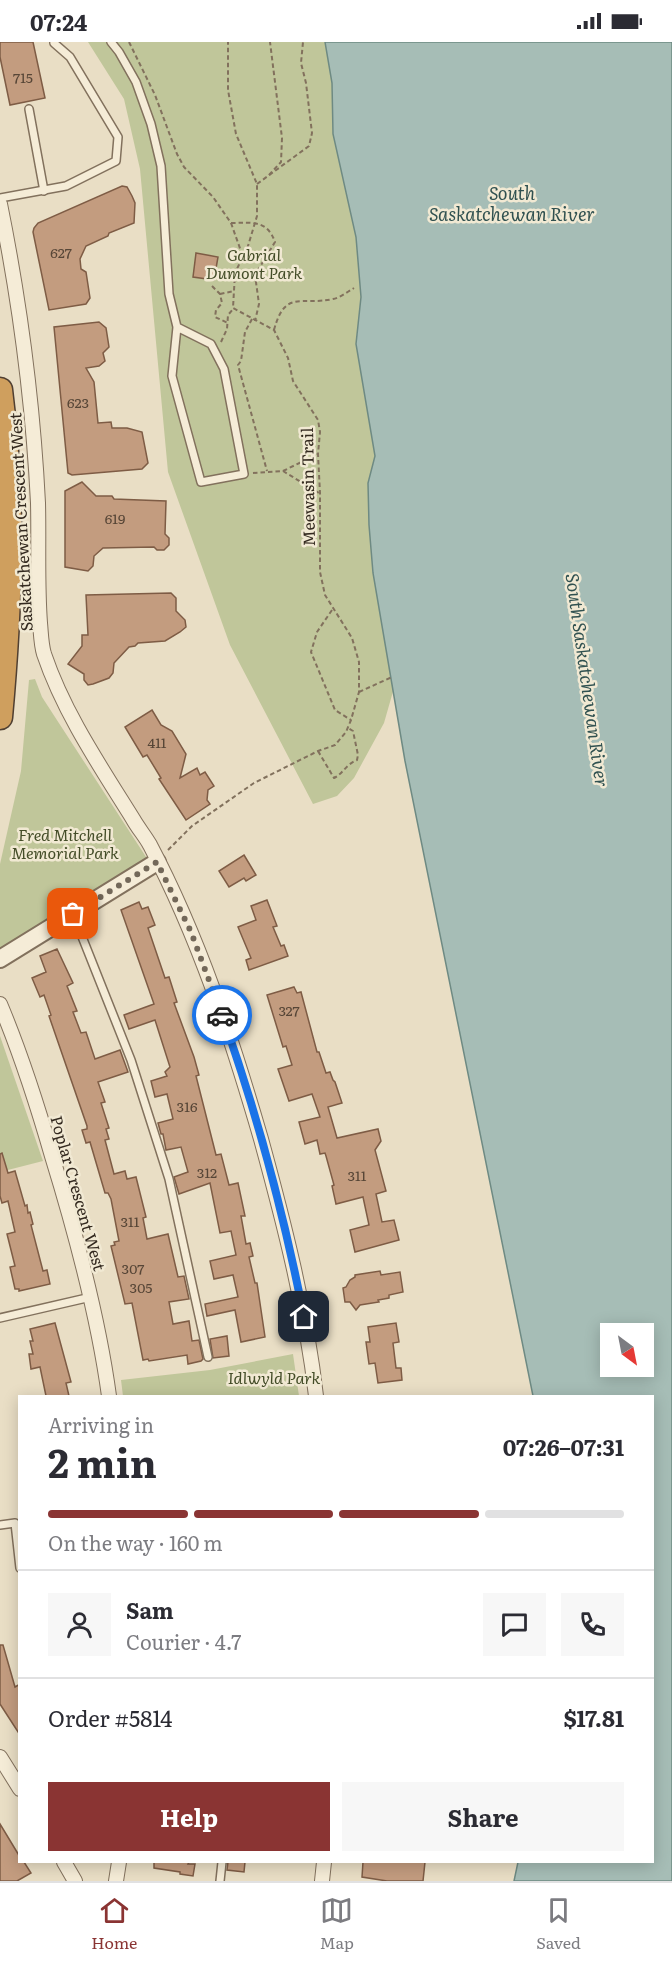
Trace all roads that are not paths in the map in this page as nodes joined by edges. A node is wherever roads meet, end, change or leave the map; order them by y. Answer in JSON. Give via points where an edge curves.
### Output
{"nodes":[{"id":1,"x":111,"y":42,"type":"edge"},
{"id":2,"x":54,"y":43,"type":"edge"},
{"id":3,"x":29,"y":109,"type":"dead end"},
{"id":4,"x":44,"y":191,"type":"junction"},
{"id":5,"x":0,"y":198,"type":"edge"},
{"id":6,"x":0,"y":204,"type":"edge"},
{"id":7,"x":177,"y":327,"type":"junction"},
{"id":8,"x":0,"y":390,"type":"edge"},
{"id":9,"x":0,"y":717,"type":"edge"},
{"id":10,"x":157,"y":862,"type":"junction"},
{"id":11,"x":73,"y":914,"type":"junction"},
{"id":12,"x":0,"y":959,"type":"edge"},
{"id":13,"x":0,"y":1004,"type":"edge"},
{"id":14,"x":91,"y":1297,"type":"junction"},
{"id":15,"x":0,"y":1318,"type":"edge"},
{"id":16,"x":208,"y":1357,"type":"dead end"},
{"id":17,"x":109,"y":1395,"type":"edge"},
{"id":18,"x":316,"y":1395,"type":"edge"},
{"id":19,"x":0,"y":1525,"type":"edge"},
{"id":20,"x":18,"y":1550,"type":"edge"},
{"id":21,"x":2,"y":1764,"type":"edge"},
{"id":22,"x":18,"y":1786,"type":"edge"},
{"id":23,"x":65,"y":1863,"type":"edge"},
{"id":24,"x":119,"y":1863,"type":"edge"},
{"id":25,"x":222,"y":1863,"type":"edge"},
{"id":26,"x":324,"y":1863,"type":"edge"},
{"id":27,"x":75,"y":1881,"type":"edge"},
{"id":28,"x":116,"y":1881,"type":"edge"},
{"id":29,"x":220,"y":1881,"type":"edge"},
{"id":30,"x":322,"y":1881,"type":"edge"}],
"edges":[{"from":1,"to":7,"type":"lane","via":[[136,82],[161,166],[169,294]]},
{"from":2,"to":4,"type":"lane","via":[[70,57],[118,137],[116,161],[66,186]]},
{"from":3,"to":4,"type":"lane"},
{"from":4,"to":5,"type":"lane"},
{"from":6,"to":10,"type":"street","name":"Saskatchewan Crescent West","via":[[31,397],[42,649],[58,692]]},
{"from":7,"to":7,"type":"lane","via":[[172,376],[201,482],[244,474],[224,369],[211,344]]},
{"from":8,"to":9,"type":"highway","via":[[8,474],[10,582]]},
{"from":10,"to":11,"type":"street"},
{"from":10,"to":18,"type":"street","name":"Saskatchewan Crescent West","via":[[191,932],[239,1063],[287,1240]]},
{"from":11,"to":12,"type":"street"},
{"from":11,"to":16,"type":"lane","via":[[131,1060],[169,1179]]},
{"from":13,"to":14,"type":"street","name":"Poplar Crescent West","via":[[26,1069],[69,1208]]},
{"from":14,"to":15,"type":"lane"},
{"from":14,"to":17,"type":"street","name":"Poplar Crescent West"},
{"from":19,"to":20,"type":"lane","via":[[15,1523]]},
{"from":21,"to":22,"type":"street"},
{"from":23,"to":27,"type":"street"},
{"from":24,"to":28,"type":"street"},
{"from":25,"to":29,"type":"lane"},
{"from":26,"to":30,"type":"street"}]}
